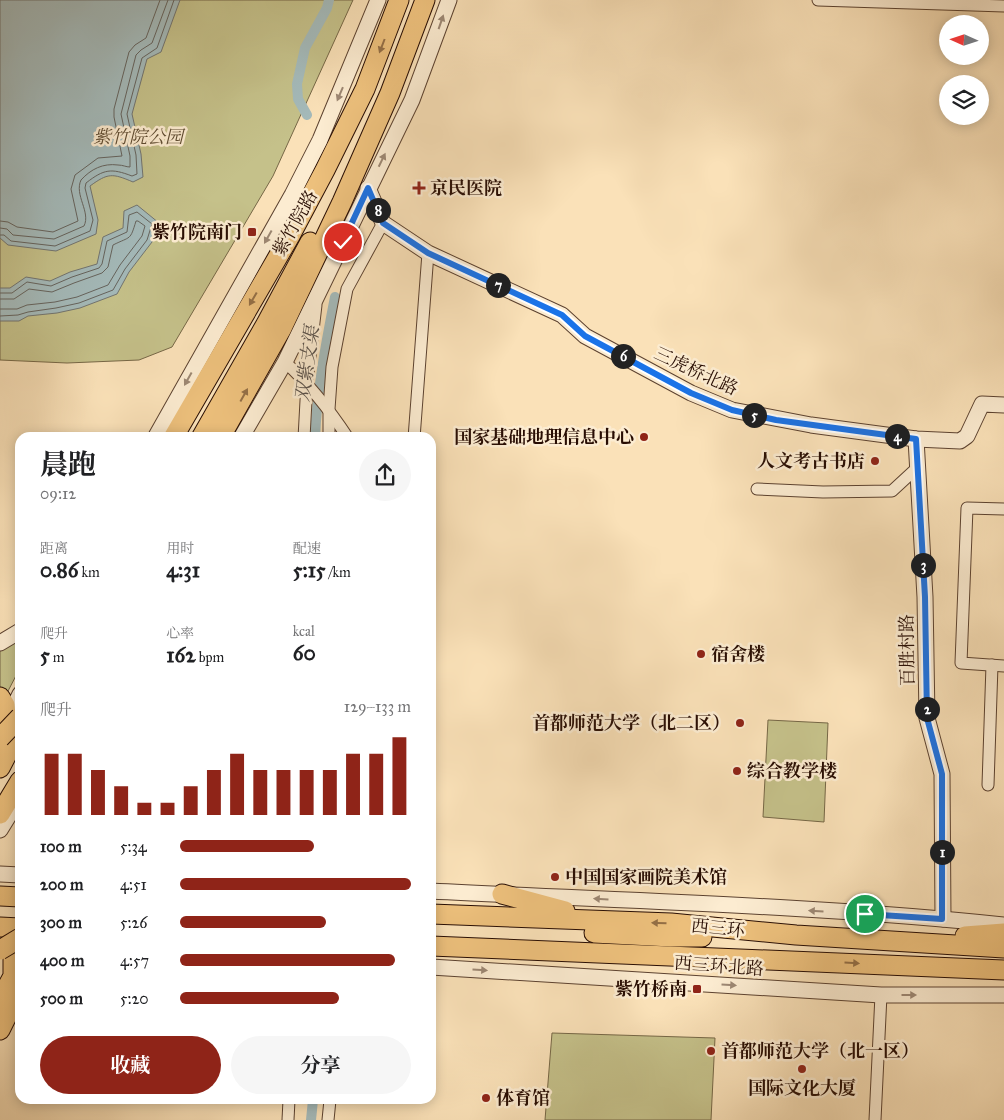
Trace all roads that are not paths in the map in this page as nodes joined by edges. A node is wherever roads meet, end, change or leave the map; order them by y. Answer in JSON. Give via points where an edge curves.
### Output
{"nodes":[{"id":1,"x":378,"y":0,"type":"edge"},
{"id":2,"x":399,"y":0,"type":"edge"},
{"id":3,"x":425,"y":0,"type":"edge"},
{"id":4,"x":449,"y":0,"type":"edge"},
{"id":5,"x":818,"y":0,"type":"edge"},
{"id":6,"x":1004,"y":6,"type":"edge"},
{"id":7,"x":365,"y":89,"type":"junction"},
{"id":8,"x":390,"y":93,"type":"junction"},
{"id":9,"x":368,"y":188,"type":"junction"},
{"id":10,"x":383,"y":223,"type":"junction"},
{"id":11,"x":428,"y":253,"type":"junction"},
{"id":12,"x":317,"y":295,"type":"junction"},
{"id":13,"x":285,"y":362,"type":"junction"},
{"id":14,"x":307,"y":382,"type":"junction"},
{"id":15,"x":1004,"y":405,"type":"edge"},
{"id":16,"x":329,"y":409,"type":"junction"},
{"id":17,"x":183,"y":419,"type":"junction"},
{"id":18,"x":158,"y":432,"type":"edge"},
{"id":19,"x":173,"y":432,"type":"edge"},
{"id":20,"x":176,"y":432,"type":"edge"},
{"id":21,"x":194,"y":432,"type":"edge"},
{"id":22,"x":204,"y":432,"type":"edge"},
{"id":23,"x":224,"y":432,"type":"edge"},
{"id":24,"x":244,"y":432,"type":"edge"},
{"id":25,"x":304,"y":432,"type":"edge"},
{"id":26,"x":329,"y":432,"type":"edge"},
{"id":27,"x":344,"y":432,"type":"edge"},
{"id":28,"x":414,"y":432,"type":"edge"},
{"id":29,"x":916,"y":439,"type":"junction"},
{"id":30,"x":918,"y":467,"type":"junction"},
{"id":31,"x":757,"y":489,"type":"dead end"},
{"id":32,"x":1004,"y":509,"type":"edge"},
{"id":33,"x":15,"y":634,"type":"edge"},
{"id":34,"x":0,"y":643,"type":"edge"},
{"id":35,"x":998,"y":666,"type":"edge"},
{"id":36,"x":0,"y":697,"type":"edge"},
{"id":37,"x":15,"y":714,"type":"edge"},
{"id":38,"x":10,"y":733,"type":"edge"},
{"id":39,"x":0,"y":768,"type":"edge"},
{"id":40,"x":988,"y":785,"type":"dead end"},
{"id":41,"x":15,"y":789,"type":"edge"},
{"id":42,"x":15,"y":806,"type":"edge"},
{"id":43,"x":0,"y":814,"type":"edge"},
{"id":44,"x":0,"y":830,"type":"edge"},
{"id":45,"x":0,"y":874,"type":"edge"},
{"id":46,"x":15,"y":875,"type":"edge"},
{"id":47,"x":436,"y":891,"type":"edge"},
{"id":48,"x":502,"y":894,"type":"junction"},
{"id":49,"x":0,"y":896,"type":"edge"},
{"id":50,"x":15,"y":896,"type":"edge"},
{"id":51,"x":436,"y":914,"type":"edge"},
{"id":52,"x":942,"y":919,"type":"junction"},
{"id":53,"x":598,"y":920,"type":"junction"},
{"id":54,"x":436,"y":924,"type":"edge"},
{"id":55,"x":1004,"y":926,"type":"edge"},
{"id":56,"x":0,"y":927,"type":"edge"},
{"id":57,"x":15,"y":928,"type":"edge"},
{"id":58,"x":1004,"y":934,"type":"edge"},
{"id":59,"x":796,"y":936,"type":"junction"},
{"id":60,"x":877,"y":940,"type":"junction"},
{"id":61,"x":670,"y":941,"type":"junction"},
{"id":62,"x":436,"y":943,"type":"edge"},
{"id":63,"x":436,"y":943,"type":"edge"},
{"id":64,"x":1004,"y":948,"type":"edge"},
{"id":65,"x":10,"y":949,"type":"edge"},
{"id":66,"x":796,"y":960,"type":"junction"},
{"id":67,"x":436,"y":967,"type":"edge"},
{"id":68,"x":1004,"y":970,"type":"edge"},
{"id":69,"x":881,"y":995,"type":"junction"},
{"id":70,"x":1004,"y":995,"type":"edge"},
{"id":71,"x":0,"y":1000,"type":"edge"},
{"id":72,"x":15,"y":1000,"type":"edge"},
{"id":73,"x":0,"y":1030,"type":"edge"},
{"id":74,"x":289,"y":1104,"type":"edge"},
{"id":75,"x":330,"y":1104,"type":"edge"},
{"id":76,"x":288,"y":1120,"type":"edge"},
{"id":77,"x":328,"y":1120,"type":"edge"},
{"id":78,"x":875,"y":1120,"type":"edge"}],
"edges":[{"from":1,"to":18,"type":"street","name":"紫竹院路","one_way":true,"via":[[320,140]]},
{"from":2,"to":7,"type":"highway","name":"紫竹院路","one_way":true},
{"from":3,"to":8,"type":"highway","name":"紫竹院路"},
{"from":9,"to":4,"type":"street","one_way":true,"via":[[412,100]]},
{"from":5,"to":6,"type":"street"},
{"from":7,"to":17,"type":"highway","name":"紫竹院路","one_way":true,"via":[[290,236]]},
{"from":7,"to":21,"type":"highway","via":[[343,154],[258,320]]},
{"from":8,"to":22,"type":"highway"},
{"from":23,"to":8,"type":"highway","name":"紫竹院路","one_way":true,"via":[[282,328]]},
{"from":9,"to":10,"type":"street"},
{"from":9,"to":12,"type":"street"},
{"from":10,"to":11,"type":"street","name":"三虎桥北路"},
{"from":10,"to":16,"type":"street","via":[[347,289],[332,367]]},
{"from":11,"to":28,"type":"street"},
{"from":11,"to":29,"type":"street","name":"三虎桥北路","via":[[562,315],[585,336],[691,393],[732,410],[811,425]]},
{"from":12,"to":13,"type":"street"},
{"from":12,"to":14,"type":"street"},
{"from":13,"to":14,"type":"street"},
{"from":13,"to":24,"type":"street"},
{"from":14,"to":16,"type":"street"},
{"from":14,"to":25,"type":"street"},
{"from":15,"to":29,"type":"street","name":"三虎桥北路","via":[[982,404],[967,436],[960,441]]},
{"from":16,"to":26,"type":"street"},
{"from":16,"to":27,"type":"street"},
{"from":17,"to":19,"type":"highway"},
{"from":17,"to":20,"type":"highway","name":"紫竹院路"},
{"from":29,"to":30,"type":"street","name":"百胜村路"},
{"from":30,"to":31,"type":"street","via":[[892,491]]},
{"from":30,"to":52,"type":"street","name":"百胜村路","via":[[927,718],[942,774]]},
{"from":32,"to":35,"type":"street","via":[[967,508],[961,663]]},
{"from":33,"to":34,"type":"street"},
{"from":35,"to":40,"type":"street"},
{"from":36,"to":38,"type":"highway","via":[[5,705]]},
{"from":37,"to":38,"type":"street"},
{"from":38,"to":39,"type":"highway"},
{"from":41,"to":43,"type":"highway"},
{"from":42,"to":44,"type":"street"},
{"from":45,"to":46,"type":"street"},
{"from":47,"to":48,"type":"street"},
{"from":52,"to":48,"type":"street","one_way":true},
{"from":48,"to":53,"type":"highway"},
{"from":49,"to":50,"type":"highway"},
{"from":51,"to":53,"type":"highway","name":"西三环"},
{"from":52,"to":55,"type":"street"},
{"from":59,"to":53,"type":"highway","name":"西三环","one_way":true,"via":[[671,923]]},
{"from":54,"to":61,"type":"highway"},
{"from":56,"to":57,"type":"highway"},
{"from":58,"to":60,"type":"highway"},
{"from":59,"to":60,"type":"highway","name":"西三环"},
{"from":59,"to":61,"type":"highway"},
{"from":60,"to":64,"type":"highway","name":"西三环"},
{"from":61,"to":62,"type":"highway"},
{"from":61,"to":66,"type":"highway"},
{"from":63,"to":66,"type":"highway","name":"西三环"},
{"from":65,"to":71,"type":"highway","via":[[13,976]]},
{"from":66,"to":68,"type":"highway","name":"西三环","one_way":true},
{"from":67,"to":69,"type":"street","name":"西三环北路","one_way":true},
{"from":69,"to":70,"type":"street","name":"西三环北路","one_way":true},
{"from":69,"to":78,"type":"street"},
{"from":72,"to":73,"type":"highway"},
{"from":74,"to":76,"type":"street"},
{"from":75,"to":77,"type":"street"}]}
